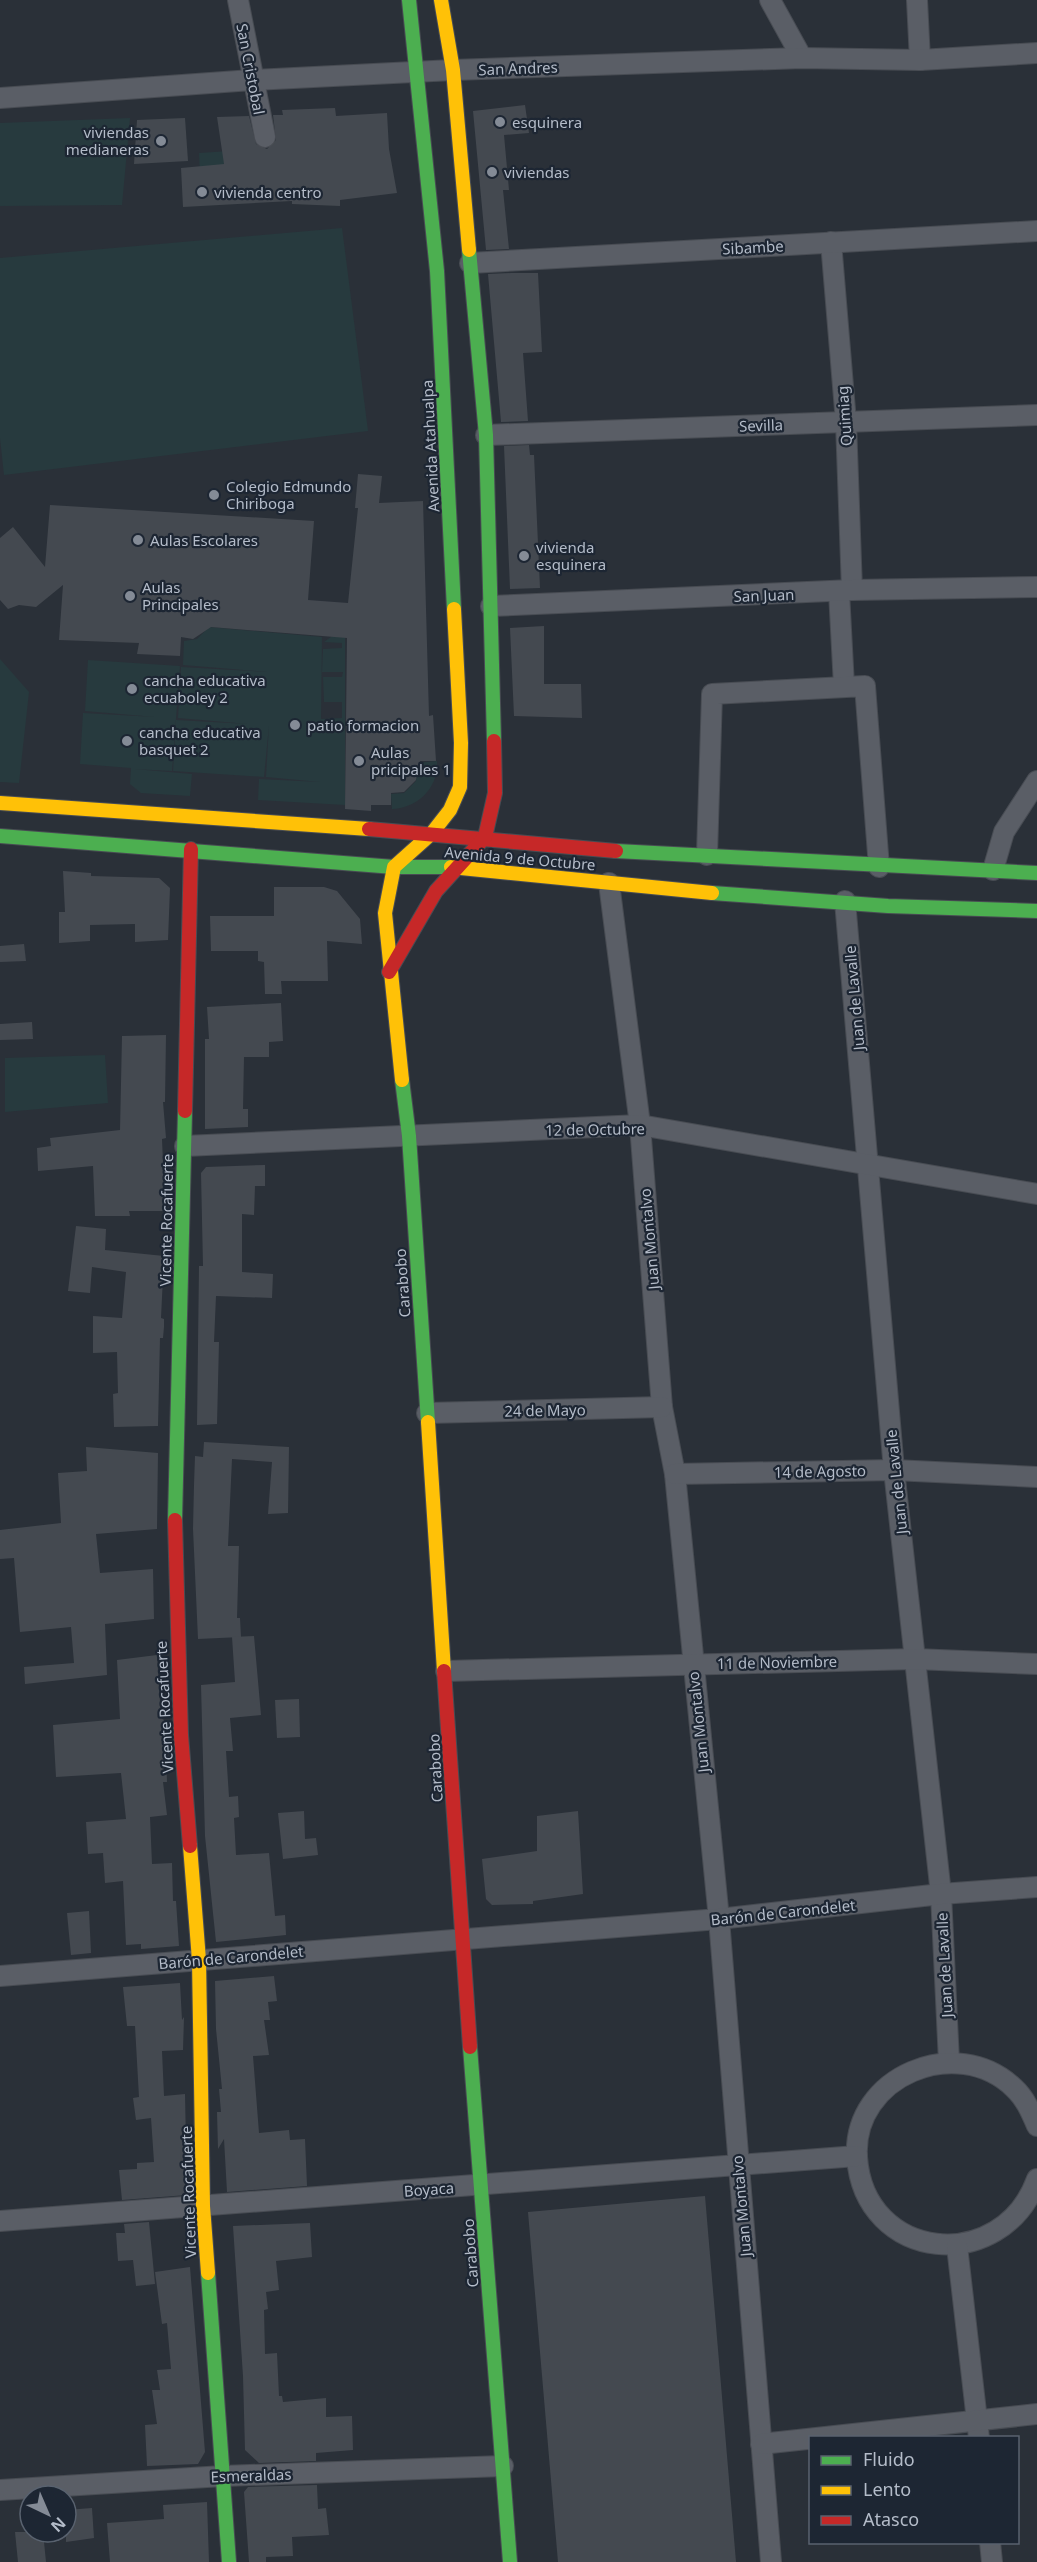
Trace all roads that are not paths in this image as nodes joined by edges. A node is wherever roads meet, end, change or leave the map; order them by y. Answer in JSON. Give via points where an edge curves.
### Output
{"nodes":[{"id":1,"x":238,"y":0,"type":"edge"},
{"id":2,"x":409,"y":0,"type":"edge"},
{"id":3,"x":441,"y":0,"type":"edge"},
{"id":4,"x":771,"y":0,"type":"edge"},
{"id":5,"x":917,"y":0,"type":"edge"},
{"id":6,"x":1037,"y":53,"type":"edge"},
{"id":7,"x":802,"y":58,"type":"junction"},
{"id":8,"x":920,"y":60,"type":"junction"},
{"id":9,"x":453,"y":70,"type":"junction"},
{"id":10,"x":415,"y":73,"type":"junction"},
{"id":11,"x":252,"y":80,"type":"junction"},
{"id":12,"x":0,"y":98,"type":"edge"},
{"id":13,"x":265,"y":137,"type":"dead end"},
{"id":14,"x":1037,"y":231,"type":"edge"},
{"id":15,"x":831,"y":242,"type":"junction"},
{"id":16,"x":470,"y":263,"type":"junction"},
{"id":17,"x":1037,"y":415,"type":"edge"},
{"id":18,"x":846,"y":422,"type":"junction"},
{"id":19,"x":486,"y":435,"type":"junction"},
{"id":20,"x":1037,"y":586,"type":"edge"},
{"id":21,"x":845,"y":591,"type":"junction"},
{"id":22,"x":491,"y":606,"type":"junction"},
{"id":23,"x":844,"y":686,"type":"junction"},
{"id":24,"x":1037,"y":781,"type":"edge"},
{"id":25,"x":0,"y":803,"type":"edge"},
{"id":26,"x":432,"y":832,"type":"junction"},
{"id":27,"x":0,"y":836,"type":"edge"},
{"id":28,"x":485,"y":837,"type":"junction"},
{"id":29,"x":191,"y":849,"type":"junction"},
{"id":30,"x":707,"y":855,"type":"junction"},
{"id":31,"x":394,"y":867,"type":"junction"},
{"id":32,"x":455,"y":867,"type":"junction"},
{"id":33,"x":879,"y":867,"type":"junction"},
{"id":34,"x":993,"y":870,"type":"junction"},
{"id":35,"x":1037,"y":873,"type":"edge"},
{"id":36,"x":609,"y":883,"type":"junction"},
{"id":37,"x":845,"y":901,"type":"junction"},
{"id":38,"x":1037,"y":910,"type":"edge"},
{"id":39,"x":389,"y":972,"type":"junction"},
{"id":40,"x":640,"y":1125,"type":"junction"},
{"id":41,"x":409,"y":1136,"type":"junction"},
{"id":42,"x":184,"y":1146,"type":"junction"},
{"id":43,"x":869,"y":1163,"type":"junction"},
{"id":44,"x":1037,"y":1194,"type":"edge"},
{"id":45,"x":662,"y":1407,"type":"junction"},
{"id":46,"x":427,"y":1413,"type":"junction"},
{"id":47,"x":894,"y":1470,"type":"junction"},
{"id":48,"x":675,"y":1474,"type":"junction"},
{"id":49,"x":1037,"y":1477,"type":"edge"},
{"id":50,"x":915,"y":1659,"type":"junction"},
{"id":51,"x":692,"y":1664,"type":"junction"},
{"id":52,"x":1037,"y":1664,"type":"edge"},
{"id":53,"x":446,"y":1671,"type":"junction"},
{"id":54,"x":1037,"y":1887,"type":"edge"},
{"id":55,"x":941,"y":1894,"type":"junction"},
{"id":56,"x":719,"y":1919,"type":"junction"},
{"id":57,"x":462,"y":1939,"type":"junction"},
{"id":58,"x":199,"y":1960,"type":"junction"},
{"id":59,"x":0,"y":1976,"type":"edge"},
{"id":60,"x":949,"y":2062,"type":"junction"},
{"id":61,"x":1037,"y":2126,"type":"edge"},
{"id":62,"x":857,"y":2156,"type":"junction"},
{"id":63,"x":738,"y":2166,"type":"junction"},
{"id":64,"x":1037,"y":2179,"type":"edge"},
{"id":65,"x":482,"y":2186,"type":"junction"},
{"id":66,"x":203,"y":2206,"type":"junction"},
{"id":67,"x":0,"y":2221,"type":"edge"},
{"id":68,"x":957,"y":2246,"type":"junction"},
{"id":69,"x":1037,"y":2414,"type":"edge"},
{"id":70,"x":978,"y":2428,"type":"edge"},
{"id":71,"x":870,"y":2436,"type":"edge"},
{"id":72,"x":809,"y":2440,"type":"edge"},
{"id":73,"x":761,"y":2444,"type":"junction"},
{"id":74,"x":502,"y":2466,"type":"junction"},
{"id":75,"x":223,"y":2476,"type":"junction"},
{"id":76,"x":0,"y":2490,"type":"edge"},
{"id":77,"x":990,"y":2544,"type":"edge"},
{"id":78,"x":229,"y":2562,"type":"edge"},
{"id":79,"x":510,"y":2562,"type":"edge"},
{"id":80,"x":771,"y":2562,"type":"edge"},
{"id":81,"x":992,"y":2562,"type":"edge"}],
"edges":[{"from":1,"to":11,"type":"street","name":"San Cristobal"},
{"from":2,"to":10,"type":"main road","name":"Avenida Atahualpa"},
{"from":3,"to":9,"type":"main road"},
{"from":4,"to":7,"type":"street"},
{"from":5,"to":8,"type":"street"},
{"from":6,"to":8,"type":"street","name":"San Andres"},
{"from":7,"to":8,"type":"street","name":"San Andres"},
{"from":7,"to":9,"type":"street","name":"San Andres"},
{"from":9,"to":10,"type":"street","name":"San Andres"},
{"from":9,"to":16,"type":"main road"},
{"from":10,"to":11,"type":"street","name":"San Andres"},
{"from":10,"to":26,"type":"main road","name":"Avenida Atahualpa","via":[[437,271],[461,743],[460,787],[450,810]]},
{"from":11,"to":12,"type":"street","name":"San Andres"},
{"from":11,"to":13,"type":"street","name":"San Cristobal"},
{"from":14,"to":15,"type":"street","name":"Sibambe"},
{"from":15,"to":16,"type":"street","name":"Sibambe"},
{"from":15,"to":18,"type":"street","name":"Quimiag"},
{"from":16,"to":19,"type":"main road"},
{"from":17,"to":18,"type":"street","name":"Sevilla"},
{"from":18,"to":19,"type":"street","name":"Sevilla"},
{"from":18,"to":21,"type":"street","name":"Quimiag"},
{"from":19,"to":22,"type":"main road"},
{"from":20,"to":21,"type":"street","name":"San Juan"},
{"from":21,"to":22,"type":"street","name":"San Juan"},
{"from":21,"to":23,"type":"street","name":"Quimiag"},
{"from":22,"to":28,"type":"main road","via":[[495,793]]},
{"from":23,"to":30,"type":"street","via":[[712,694]]},
{"from":23,"to":33,"type":"street","via":[[865,686]]},
{"from":24,"to":34,"type":"street","via":[[1004,832]]},
{"from":25,"to":26,"type":"main road","name":"Avenida 9 de Octubre"},
{"from":26,"to":28,"type":"main road","name":"Avenida 9 de Octubre"},
{"from":26,"to":31,"type":"main road","name":"Avenida Atahualpa"},
{"from":27,"to":29,"type":"main road","name":"Avenida 9 de Octubre"},
{"from":28,"to":30,"type":"main road","name":"Avenida 9 de Octubre","via":[[611,851]]},
{"from":28,"to":32,"type":"main road"},
{"from":29,"to":31,"type":"main road","name":"Avenida 9 de Octubre"},
{"from":29,"to":42,"type":"main road","name":"Vicente Rocafuerte"},
{"from":30,"to":33,"type":"main road","name":"Avenida 9 de Octubre"},
{"from":31,"to":32,"type":"main road","name":"Avenida 9 de Octubre"},
{"from":31,"to":39,"type":"main road","name":"Carabobo","via":[[385,913]]},
{"from":32,"to":36,"type":"main road","name":"Avenida 9 de Octubre"},
{"from":32,"to":39,"type":"main road","via":[[436,891]]},
{"from":33,"to":34,"type":"main road","name":"Avenida 9 de Octubre"},
{"from":34,"to":35,"type":"main road","name":"Avenida 9 de Octubre"},
{"from":36,"to":37,"type":"main road","name":"Avenida 9 de Octubre"},
{"from":36,"to":40,"type":"street","name":"Juan Montalvo"},
{"from":37,"to":38,"type":"main road","name":"Avenida 9 de Octubre"},
{"from":37,"to":43,"type":"street","name":"Juan de Lavalle"},
{"from":39,"to":41,"type":"main road","name":"Carabobo"},
{"from":40,"to":41,"type":"street","name":"12 de Octubre"},
{"from":40,"to":43,"type":"street","name":"12 de Octubre"},
{"from":40,"to":45,"type":"street","name":"Juan Montalvo"},
{"from":41,"to":42,"type":"street","name":"12 de Octubre"},
{"from":41,"to":46,"type":"main road","name":"Carabobo"},
{"from":42,"to":58,"type":"main road","name":"Vicente Rocafuerte","via":[[174,1559],[181,1734]]},
{"from":43,"to":44,"type":"street","name":"12 de Octubre"},
{"from":43,"to":47,"type":"street","name":"Juan de Lavalle"},
{"from":45,"to":46,"type":"street","name":"24 de Mayo"},
{"from":45,"to":48,"type":"street","name":"Juan Montalvo"},
{"from":46,"to":53,"type":"main road","name":"Carabobo"},
{"from":47,"to":48,"type":"street","name":"14 de Agosto"},
{"from":47,"to":49,"type":"street","name":"14 de Agosto"},
{"from":47,"to":50,"type":"street","name":"Juan de Lavalle"},
{"from":48,"to":51,"type":"street","name":"Juan Montalvo"},
{"from":50,"to":51,"type":"street","name":"11 de Noviembre"},
{"from":50,"to":52,"type":"street","name":"11 de Noviembre"},
{"from":50,"to":55,"type":"street","name":"Juan de Lavalle"},
{"from":51,"to":53,"type":"street","name":"11 de Noviembre"},
{"from":51,"to":56,"type":"street","name":"Juan Montalvo"},
{"from":53,"to":57,"type":"main road","name":"Carabobo"},
{"from":54,"to":55,"type":"street","name":"Barón de Carondelet"},
{"from":55,"to":56,"type":"street","name":"Barón de Carondelet"},
{"from":55,"to":60,"type":"street","name":"Juan de Lavalle"},
{"from":56,"to":57,"type":"street","name":"Barón de Carondelet"},
{"from":56,"to":63,"type":"street","name":"Juan Montalvo"},
{"from":57,"to":58,"type":"street","name":"Barón de Carondelet"},
{"from":57,"to":65,"type":"main road","name":"Carabobo"},
{"from":58,"to":59,"type":"street","name":"Barón de Carondelet"},
{"from":58,"to":66,"type":"main road","name":"Vicente Rocafuerte"},
{"from":60,"to":61,"type":"street","via":[[973,2065],[1004,2080],[1028,2106]]},
{"from":60,"to":62,"type":"street","via":[[925,2065],[884,2090],[869,2109],[860,2132]]},
{"from":62,"to":63,"type":"street","name":"Boyaca"},
{"from":62,"to":68,"type":"street","via":[[861,2180],[871,2203],[888,2222],[908,2236],[932,2244]]},
{"from":63,"to":65,"type":"street","name":"Boyaca"},
{"from":63,"to":73,"type":"street","name":"Juan Montalvo"},
{"from":64,"to":68,"type":"street","via":[[1018,2215],[980,2241]]},
{"from":65,"to":66,"type":"street","name":"Boyaca"},
{"from":65,"to":74,"type":"main road","name":"Carabobo"},
{"from":66,"to":67,"type":"street","name":"Boyaca"},
{"from":66,"to":75,"type":"main road","name":"Vicente Rocafuerte"},
{"from":68,"to":70,"type":"street"},
{"from":69,"to":70,"type":"street"},
{"from":70,"to":71,"type":"street"},
{"from":72,"to":73,"type":"street"},
{"from":73,"to":80,"type":"street","name":"Juan Montalvo"},
{"from":74,"to":75,"type":"street","name":"Esmeraldas"},
{"from":74,"to":79,"type":"main road","name":"Carabobo"},
{"from":75,"to":76,"type":"street","name":"Esmeraldas"},
{"from":75,"to":78,"type":"main road","name":"Vicente Rocafuerte"},
{"from":77,"to":81,"type":"street"}]}
